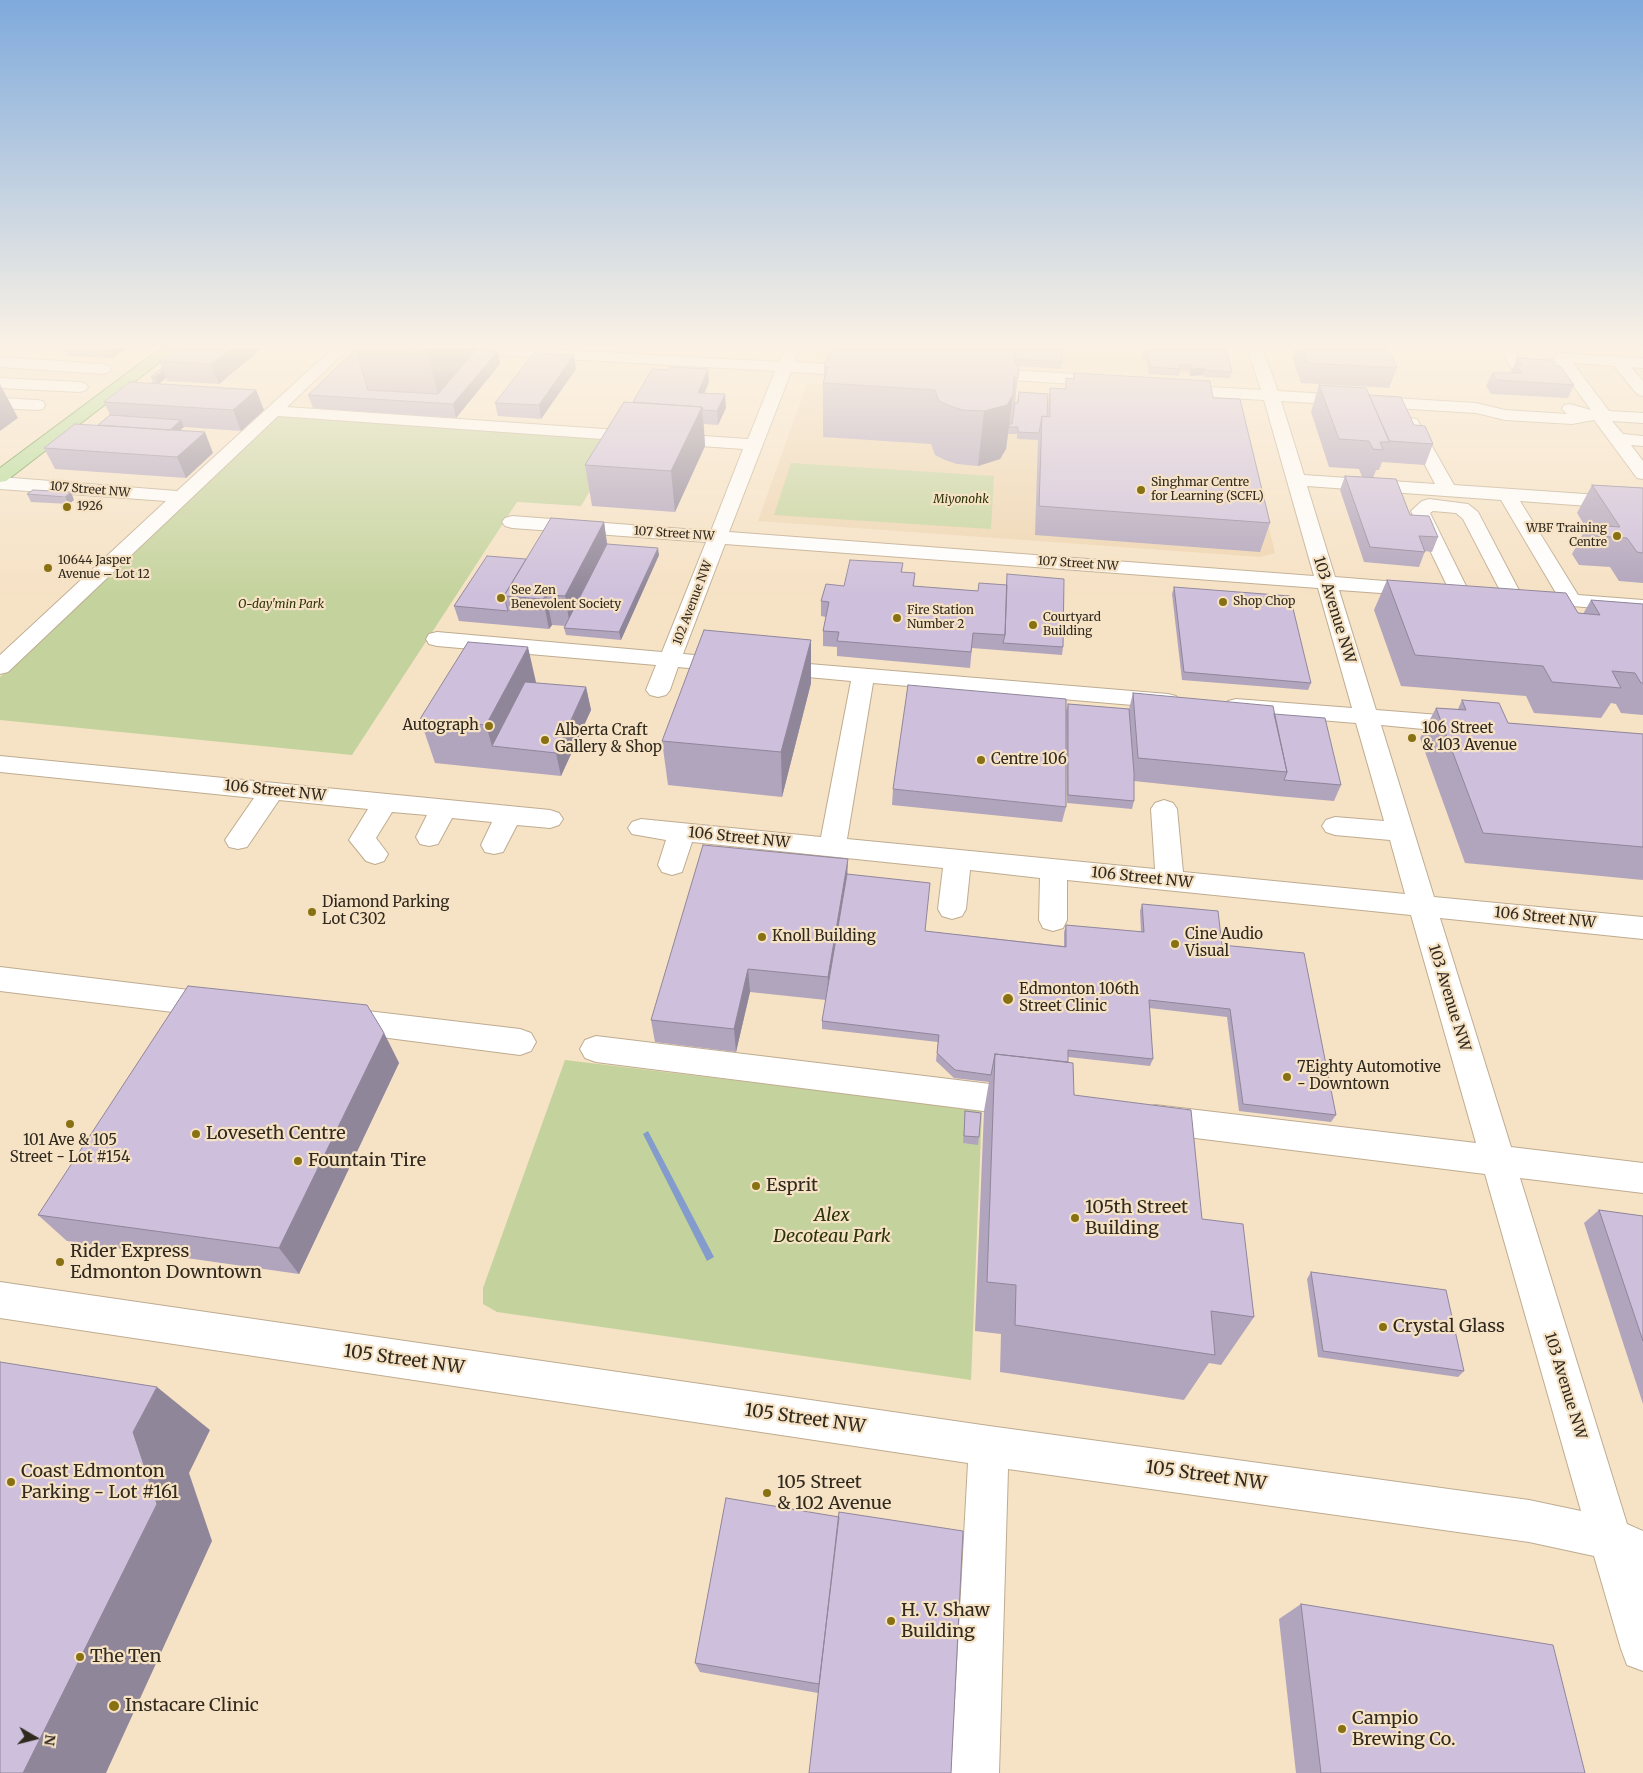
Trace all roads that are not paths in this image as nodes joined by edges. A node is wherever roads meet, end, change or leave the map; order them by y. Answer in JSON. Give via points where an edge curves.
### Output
{"nodes":[{"id":1,"x":61,"y":431,"type":"edge"},
{"id":2,"x":251,"y":431,"type":"edge"},
{"id":3,"x":585,"y":431,"type":"edge"},
{"id":4,"x":760,"y":431,"type":"edge"},
{"id":5,"x":1281,"y":431,"type":"edge"},
{"id":6,"x":1416,"y":431,"type":"edge"},
{"id":7,"x":1610,"y":431,"type":"edge"},
{"id":8,"x":1618,"y":439,"type":"junction"},
{"id":9,"x":1643,"y":441,"type":"edge"},
{"id":10,"x":755,"y":445,"type":"junction"},
{"id":11,"x":1643,"y":474,"type":"edge"},
{"id":12,"x":0,"y":477,"type":"edge"},
{"id":13,"x":1295,"y":480,"type":"junction"},
{"id":14,"x":0,"y":482,"type":"edge"},
{"id":15,"x":1447,"y":490,"type":"junction"},
{"id":16,"x":1507,"y":494,"type":"junction"},
{"id":17,"x":180,"y":497,"type":"junction"},
{"id":18,"x":1643,"y":504,"type":"edge"},
{"id":19,"x":512,"y":522,"type":"dead end"},
{"id":20,"x":719,"y":537,"type":"junction"},
{"id":21,"x":1326,"y":582,"type":"junction"},
{"id":22,"x":1571,"y":601,"type":"junction"},
{"id":23,"x":1643,"y":606,"type":"edge"},
{"id":24,"x":438,"y":639,"type":"dead end"},
{"id":25,"x":670,"y":660,"type":"junction"},
{"id":26,"x":0,"y":667,"type":"edge"},
{"id":27,"x":863,"y":676,"type":"junction"},
{"id":28,"x":658,"y":690,"type":"dead end"},
{"id":29,"x":1366,"y":717,"type":"junction"},
{"id":30,"x":1487,"y":727,"type":"edge"},
{"id":31,"x":0,"y":764,"type":"edge"},
{"id":32,"x":272,"y":791,"type":"junction"},
{"id":33,"x":385,"y":802,"type":"junction"},
{"id":34,"x":444,"y":808,"type":"junction"},
{"id":35,"x":1164,"y":809,"type":"dead end"},
{"id":36,"x":508,"y":815,"type":"junction"},
{"id":37,"x":550,"y":819,"type":"dead end"},
{"id":38,"x":1335,"y":826,"type":"dead end"},
{"id":39,"x":641,"y":828,"type":"dead end"},
{"id":40,"x":682,"y":832,"type":"junction"},
{"id":41,"x":1400,"y":832,"type":"junction"},
{"id":42,"x":429,"y":837,"type":"dead end"},
{"id":43,"x":238,"y":840,"type":"dead end"},
{"id":44,"x":494,"y":845,"type":"dead end"},
{"id":45,"x":832,"y":847,"type":"junction"},
{"id":46,"x":375,"y":854,"type":"dead end"},
{"id":47,"x":957,"y":860,"type":"junction"},
{"id":48,"x":672,"y":865,"type":"dead end"},
{"id":49,"x":1054,"y":869,"type":"junction"},
{"id":50,"x":1170,"y":881,"type":"junction"},
{"id":51,"x":1422,"y":906,"type":"junction"},
{"id":52,"x":952,"y":909,"type":"dead end"},
{"id":53,"x":1053,"y":920,"type":"dead end"},
{"id":54,"x":1643,"y":928,"type":"edge"},
{"id":55,"x":0,"y":979,"type":"edge"},
{"id":56,"x":241,"y":1008,"type":"edge"},
{"id":57,"x":329,"y":1014,"type":"edge"},
{"id":58,"x":520,"y":1042,"type":"dead end"},
{"id":59,"x":607,"y":1046,"type":"dead end"},
{"id":60,"x":1047,"y":1105,"type":"edge"},
{"id":61,"x":1126,"y":1115,"type":"edge"},
{"id":62,"x":1498,"y":1161,"type":"junction"},
{"id":63,"x":1643,"y":1178,"type":"edge"},
{"id":64,"x":0,"y":1300,"type":"edge"},
{"id":65,"x":989,"y":1446,"type":"junction"},
{"id":66,"x":1632,"y":1542,"type":"edge"},
{"id":67,"x":1643,"y":1649,"type":"edge"},
{"id":68,"x":975,"y":1773,"type":"edge"}],
"edges":[{"from":1,"to":12,"type":"main road"},
{"from":2,"to":17,"type":"street"},
{"from":3,"to":10,"type":"street","via":[[702,438]]},
{"from":4,"to":10,"type":"street","name":"102 Avenue NW"},
{"from":5,"to":13,"type":"street","name":"103 Avenue NW"},
{"from":6,"to":15,"type":"street"},
{"from":7,"to":8,"type":"street"},
{"from":8,"to":9,"type":"street"},
{"from":8,"to":11,"type":"street"},
{"from":10,"to":20,"type":"street","name":"102 Avenue NW"},
{"from":13,"to":15,"type":"street"},
{"from":13,"to":21,"type":"street","name":"103 Avenue NW"},
{"from":14,"to":17,"type":"street","name":"107 Street NW"},
{"from":15,"to":16,"type":"street"},
{"from":16,"to":18,"type":"street"},
{"from":16,"to":22,"type":"street"},
{"from":17,"to":26,"type":"street"},
{"from":19,"to":20,"type":"street","name":"107 Street NW"},
{"from":20,"to":21,"type":"street","name":"107 Street NW"},
{"from":20,"to":25,"type":"street","name":"102 Avenue NW"},
{"from":21,"to":22,"type":"street","name":"107 Street NW"},
{"from":21,"to":29,"type":"street","name":"103 Avenue NW"},
{"from":22,"to":23,"type":"street","name":"107 Street NW"},
{"from":24,"to":25,"type":"street"},
{"from":25,"to":27,"type":"street"},
{"from":25,"to":28,"type":"street","name":"102 Avenue NW"},
{"from":27,"to":29,"type":"street"},
{"from":27,"to":45,"type":"street"},
{"from":29,"to":30,"type":"street"},
{"from":29,"to":41,"type":"street","name":"103 Avenue NW"},
{"from":31,"to":32,"type":"street","name":"106 Street NW"},
{"from":32,"to":33,"type":"street","name":"106 Street NW"},
{"from":32,"to":43,"type":"street"},
{"from":33,"to":34,"type":"street","name":"106 Street NW"},
{"from":33,"to":46,"type":"street","via":[[362,840]]},
{"from":34,"to":36,"type":"street","name":"106 Street NW"},
{"from":34,"to":42,"type":"street"},
{"from":35,"to":50,"type":"street"},
{"from":36,"to":37,"type":"street","name":"106 Street NW"},
{"from":36,"to":44,"type":"street"},
{"from":38,"to":41,"type":"street"},
{"from":39,"to":40,"type":"street","name":"106 Street NW"},
{"from":40,"to":45,"type":"street","name":"106 Street NW"},
{"from":40,"to":48,"type":"street"},
{"from":41,"to":51,"type":"street","name":"103 Avenue NW"},
{"from":45,"to":47,"type":"street","name":"106 Street NW"},
{"from":47,"to":49,"type":"street","name":"106 Street NW"},
{"from":47,"to":52,"type":"street"},
{"from":49,"to":50,"type":"street","name":"106 Street NW"},
{"from":49,"to":53,"type":"street"},
{"from":50,"to":51,"type":"street","name":"106 Street NW"},
{"from":51,"to":54,"type":"street","name":"106 Street NW"},
{"from":51,"to":62,"type":"street","name":"103 Avenue NW"},
{"from":55,"to":56,"type":"street"},
{"from":57,"to":58,"type":"street","via":[[408,1021]]},
{"from":59,"to":60,"type":"street"},
{"from":61,"to":62,"type":"street"},
{"from":62,"to":63,"type":"street"},
{"from":62,"to":66,"type":"street","name":"103 Avenue NW"},
{"from":64,"to":65,"type":"street","name":"105 Street NW"},
{"from":65,"to":66,"type":"street","name":"105 Street NW","via":[[1520,1519]]},
{"from":65,"to":68,"type":"street"},
{"from":66,"to":67,"type":"street","name":"103 Avenue NW"}]}
